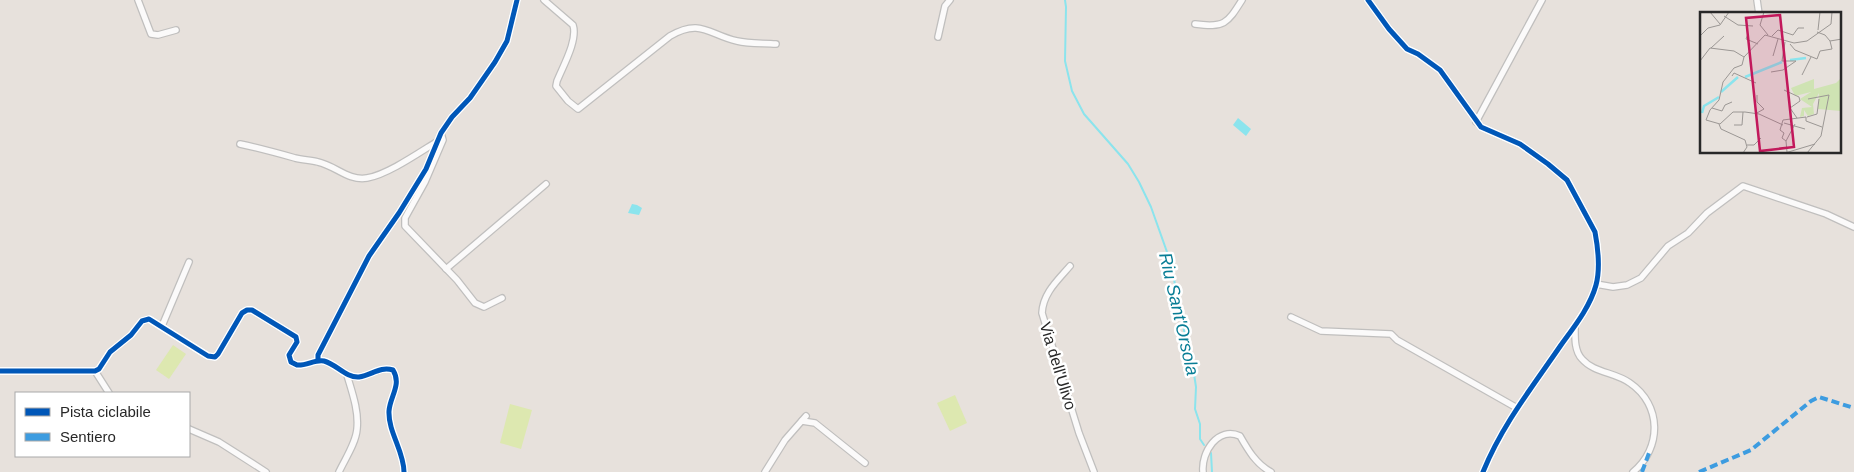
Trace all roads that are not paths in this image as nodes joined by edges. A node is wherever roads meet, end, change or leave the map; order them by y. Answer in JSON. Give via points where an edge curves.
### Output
{"nodes":[{"id":1,"x":138,"y":0,"type":"edge"},
{"id":2,"x":517,"y":0,"type":"edge"},
{"id":3,"x":544,"y":0,"type":"edge"},
{"id":4,"x":950,"y":0,"type":"edge"},
{"id":5,"x":1242,"y":0,"type":"edge"},
{"id":6,"x":1368,"y":0,"type":"edge"},
{"id":7,"x":1542,"y":0,"type":"edge"},
{"id":8,"x":1195,"y":24,"type":"dead end"},
{"id":9,"x":176,"y":30,"type":"dead end"},
{"id":10,"x":938,"y":37,"type":"dead end"},
{"id":11,"x":776,"y":44,"type":"dead end"},
{"id":12,"x":1476,"y":122,"type":"junction"},
{"id":13,"x":441,"y":133,"type":"junction"},
{"id":14,"x":438,"y":141,"type":"junction"},
{"id":15,"x":240,"y":144,"type":"dead end"},
{"id":16,"x":546,"y":184,"type":"dead end"},
{"id":17,"x":1854,"y":227,"type":"edge"},
{"id":18,"x":190,"y":262,"type":"dead end"},
{"id":19,"x":1070,"y":266,"type":"dead end"},
{"id":20,"x":446,"y":269,"type":"junction"},
{"id":21,"x":1596,"y":284,"type":"junction"},
{"id":22,"x":502,"y":298,"type":"dead end"},
{"id":23,"x":1291,"y":317,"type":"dead end"},
{"id":24,"x":162,"y":326,"type":"junction"},
{"id":25,"x":1575,"y":326,"type":"junction"},
{"id":26,"x":318,"y":360,"type":"junction"},
{"id":27,"x":0,"y":371,"type":"edge"},
{"id":28,"x":96,"y":371,"type":"junction"},
{"id":29,"x":348,"y":375,"type":"junction"},
{"id":30,"x":108,"y":392,"type":"edge"},
{"id":31,"x":1517,"y":408,"type":"junction"},
{"id":32,"x":190,"y":429,"type":"edge"},
{"id":33,"x":865,"y":463,"type":"dead end"},
{"id":34,"x":266,"y":472,"type":"edge"},
{"id":35,"x":339,"y":472,"type":"edge"},
{"id":36,"x":404,"y":472,"type":"edge"},
{"id":37,"x":765,"y":472,"type":"edge"},
{"id":38,"x":1094,"y":472,"type":"edge"},
{"id":39,"x":1203,"y":472,"type":"edge"},
{"id":40,"x":1271,"y":472,"type":"edge"},
{"id":41,"x":1483,"y":472,"type":"edge"},
{"id":42,"x":1634,"y":472,"type":"edge"}],
"edges":[{"from":1,"to":9,"type":"street","via":[[151,34]]},
{"from":2,"to":13,"type":"street","via":[[507,41],[470,98]]},
{"from":3,"to":11,"type":"street","via":[[573,25],[570,50],[556,86],[578,109],[681,29],[706,29],[736,41]]},
{"from":4,"to":10,"type":"street","via":[[945,6]]},
{"from":5,"to":8,"type":"street","via":[[1226,23],[1212,26]]},
{"from":6,"to":12,"type":"street","via":[[1406,49],[1440,70]]},
{"from":7,"to":12,"type":"street"},
{"from":12,"to":21,"type":"street","via":[[1520,144],[1567,180],[1595,232]]},
{"from":13,"to":14,"type":"street"},
{"from":13,"to":20,"type":"street","via":[[443,140],[405,218],[405,226]]},
{"from":14,"to":15,"type":"street","via":[[404,163],[361,179],[319,162]]},
{"from":14,"to":26,"type":"street","via":[[426,169],[366,261]]},
{"from":16,"to":20,"type":"street"},
{"from":17,"to":21,"type":"street","via":[[1744,186],[1668,246],[1641,278],[1620,286]]},
{"from":18,"to":24,"type":"street"},
{"from":19,"to":38,"type":"street","name":"Via dell'Ulivo","via":[[1046,296],[1042,313]]},
{"from":20,"to":22,"type":"street","via":[[481,307]]},
{"from":21,"to":25,"type":"street"},
{"from":23,"to":31,"type":"street","via":[[1321,331],[1390,334]]},
{"from":24,"to":26,"type":"street","via":[[212,357],[218,354],[242,313],[252,310],[296,337],[297,342],[289,355],[294,364],[300,366]]},
{"from":24,"to":28,"type":"street","via":[[152,320],[142,321],[110,352]]},
{"from":25,"to":31,"type":"street"},
{"from":25,"to":42,"type":"street","via":[[1581,358],[1592,368],[1630,383],[1646,398],[1654,419],[1655,439]]},
{"from":26,"to":29,"type":"street"},
{"from":27,"to":28,"type":"street"},
{"from":28,"to":30,"type":"street"},
{"from":29,"to":35,"type":"street","via":[[357,429]]},
{"from":29,"to":36,"type":"street","via":[[362,377],[382,368],[393,370],[397,382],[389,413]]},
{"from":31,"to":41,"type":"street"},
{"from":32,"to":34,"type":"street","via":[[220,442]]},
{"from":33,"to":37,"type":"street","via":[[815,423],[804,418],[785,440]]},
{"from":39,"to":40,"type":"street","via":[[1203,458],[1218,436],[1228,433],[1240,436],[1251,455]]}]}
